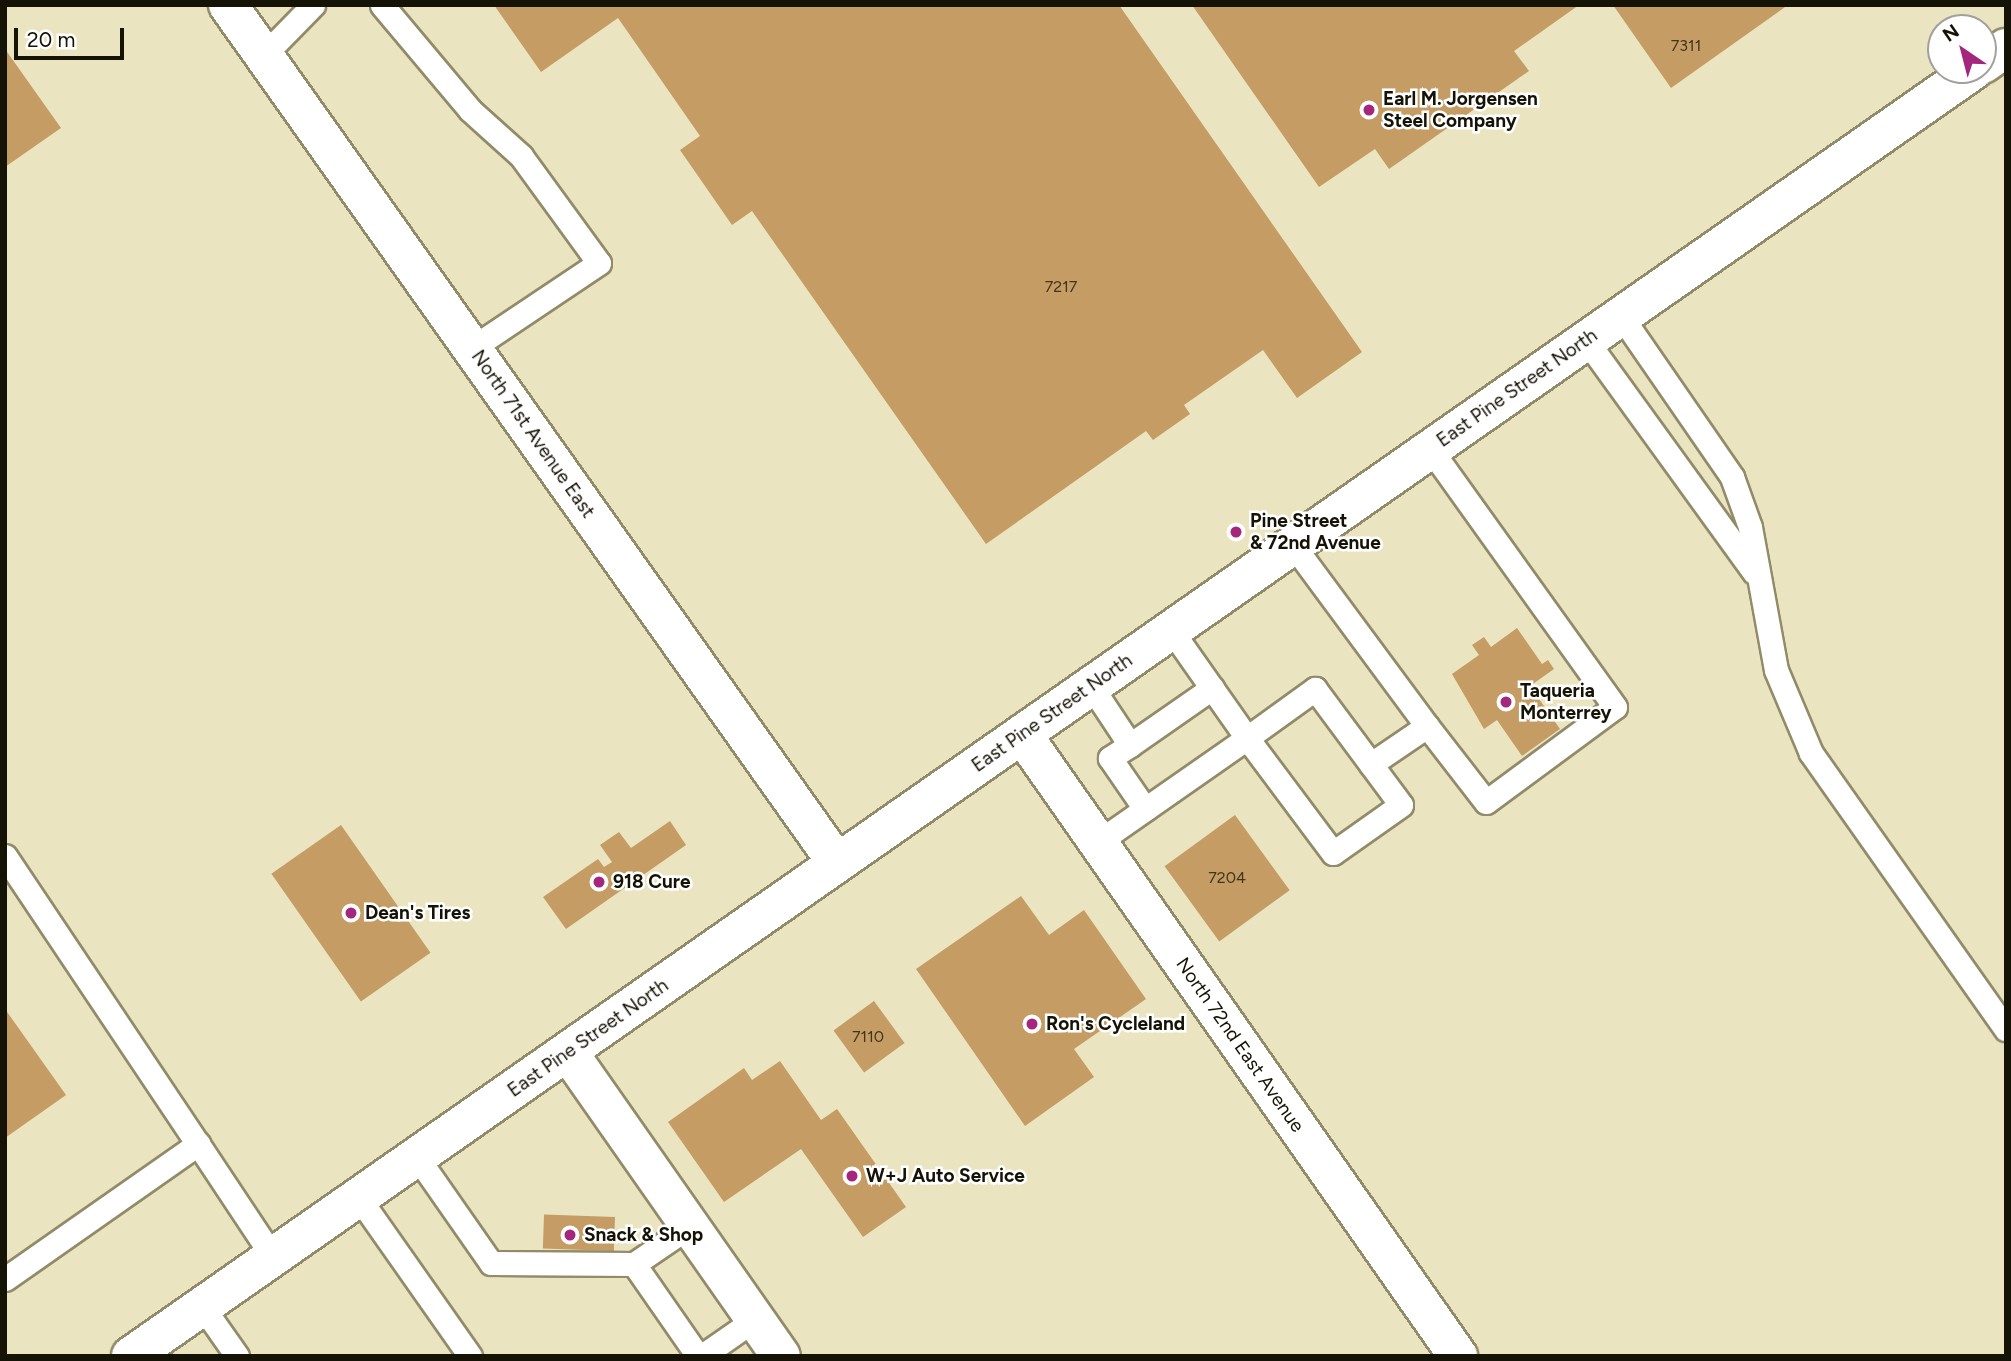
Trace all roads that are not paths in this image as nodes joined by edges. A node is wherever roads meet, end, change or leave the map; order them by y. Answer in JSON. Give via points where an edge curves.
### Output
{"nodes":[{"id":1,"x":228,"y":5,"type":"edge"},
{"id":2,"x":313,"y":5,"type":"edge"},
{"id":3,"x":382,"y":5,"type":"edge"},
{"id":4,"x":264,"y":55,"type":"junction"},
{"id":5,"x":1954,"y":84,"type":"edge"},
{"id":6,"x":1621,"y":316,"type":"junction"},
{"id":7,"x":1586,"y":340,"type":"junction"},
{"id":8,"x":472,"y":348,"type":"junction"},
{"id":9,"x":1430,"y":449,"type":"junction"},
{"id":10,"x":1293,"y":545,"type":"junction"},
{"id":11,"x":1755,"y":575,"type":"junction"},
{"id":12,"x":1171,"y":630,"type":"junction"},
{"id":13,"x":1091,"y":686,"type":"junction"},
{"id":14,"x":1212,"y":688,"type":"junction"},
{"id":15,"x":1427,"y":726,"type":"junction"},
{"id":16,"x":1022,"y":734,"type":"junction"},
{"id":17,"x":1247,"y":738,"type":"junction"},
{"id":18,"x":1130,"y":745,"type":"junction"},
{"id":19,"x":1371,"y":764,"type":"junction"},
{"id":20,"x":1145,"y":809,"type":"junction"},
{"id":21,"x":1098,"y":842,"type":"junction"},
{"id":22,"x":5,"y":856,"type":"edge"},
{"id":23,"x":837,"y":863,"type":"junction"},
{"id":24,"x":2006,"y":1029,"type":"edge"},
{"id":25,"x":568,"y":1052,"type":"junction"},
{"id":26,"x":198,"y":1144,"type":"junction"},
{"id":27,"x":417,"y":1157,"type":"junction"},
{"id":28,"x":359,"y":1198,"type":"junction"},
{"id":29,"x":690,"y":1226,"type":"junction"},
{"id":30,"x":274,"y":1257,"type":"junction"},
{"id":31,"x":634,"y":1264,"type":"junction"},
{"id":32,"x":5,"y":1279,"type":"edge"},
{"id":33,"x":202,"y":1306,"type":"junction"},
{"id":34,"x":755,"y":1319,"type":"junction"},
{"id":35,"x":131,"y":1356,"type":"edge"},
{"id":36,"x":237,"y":1356,"type":"edge"},
{"id":37,"x":470,"y":1356,"type":"edge"},
{"id":38,"x":700,"y":1356,"type":"edge"},
{"id":39,"x":781,"y":1356,"type":"edge"},
{"id":40,"x":1458,"y":1356,"type":"edge"}],
"edges":[{"from":1,"to":4,"type":"street","name":"North 71st Avenue East"},
{"from":2,"to":4,"type":"lane"},
{"from":3,"to":8,"type":"lane","via":[[470,110],[521,156],[599,262]]},
{"from":4,"to":8,"type":"street","name":"North 71st Avenue East"},
{"from":5,"to":6,"type":"street","name":"East Pine Street North"},
{"from":6,"to":7,"type":"street","name":"East Pine Street North"},
{"from":6,"to":11,"type":"lane","via":[[1732,477],[1749,527]]},
{"from":7,"to":9,"type":"street","name":"East Pine Street North"},
{"from":7,"to":11,"type":"lane"},
{"from":8,"to":23,"type":"street","name":"North 71st Avenue East"},
{"from":9,"to":10,"type":"street","name":"East Pine Street North"},
{"from":9,"to":15,"type":"lane","via":[[1615,706],[1486,802]]},
{"from":10,"to":12,"type":"street","name":"East Pine Street North"},
{"from":10,"to":15,"type":"lane"},
{"from":11,"to":24,"type":"lane","via":[[1776,670],[1811,754]]},
{"from":12,"to":13,"type":"street","name":"East Pine Street North"},
{"from":12,"to":14,"type":"lane"},
{"from":13,"to":16,"type":"street","name":"East Pine Street North"},
{"from":13,"to":18,"type":"lane"},
{"from":14,"to":17,"type":"lane"},
{"from":14,"to":18,"type":"lane"},
{"from":15,"to":19,"type":"lane"},
{"from":16,"to":21,"type":"street","name":"North 72nd East Avenue"},
{"from":16,"to":23,"type":"street","name":"East Pine Street North"},
{"from":17,"to":19,"type":"lane","via":[[1315,689]]},
{"from":17,"to":19,"type":"lane","via":[[1333,853],[1401,805]]},
{"from":17,"to":20,"type":"lane"},
{"from":18,"to":20,"type":"lane","via":[[1110,758]]},
{"from":20,"to":21,"type":"lane"},
{"from":21,"to":40,"type":"street","name":"North 72nd East Avenue"},
{"from":22,"to":26,"type":"lane"},
{"from":23,"to":25,"type":"street","name":"East Pine Street North"},
{"from":25,"to":27,"type":"street","name":"East Pine Street North"},
{"from":25,"to":29,"type":"street"},
{"from":26,"to":30,"type":"lane"},
{"from":26,"to":32,"type":"lane"},
{"from":27,"to":28,"type":"street","name":"East Pine Street North"},
{"from":27,"to":31,"type":"lane","via":[[491,1263]]},
{"from":28,"to":30,"type":"street","name":"East Pine Street North"},
{"from":28,"to":37,"type":"lane"},
{"from":29,"to":31,"type":"lane"},
{"from":29,"to":34,"type":"street"},
{"from":30,"to":33,"type":"street","name":"East Pine Street North"},
{"from":31,"to":38,"type":"lane"},
{"from":33,"to":35,"type":"street","name":"East Pine Street North"},
{"from":33,"to":36,"type":"lane"},
{"from":34,"to":38,"type":"lane"},
{"from":34,"to":39,"type":"street"}]}
